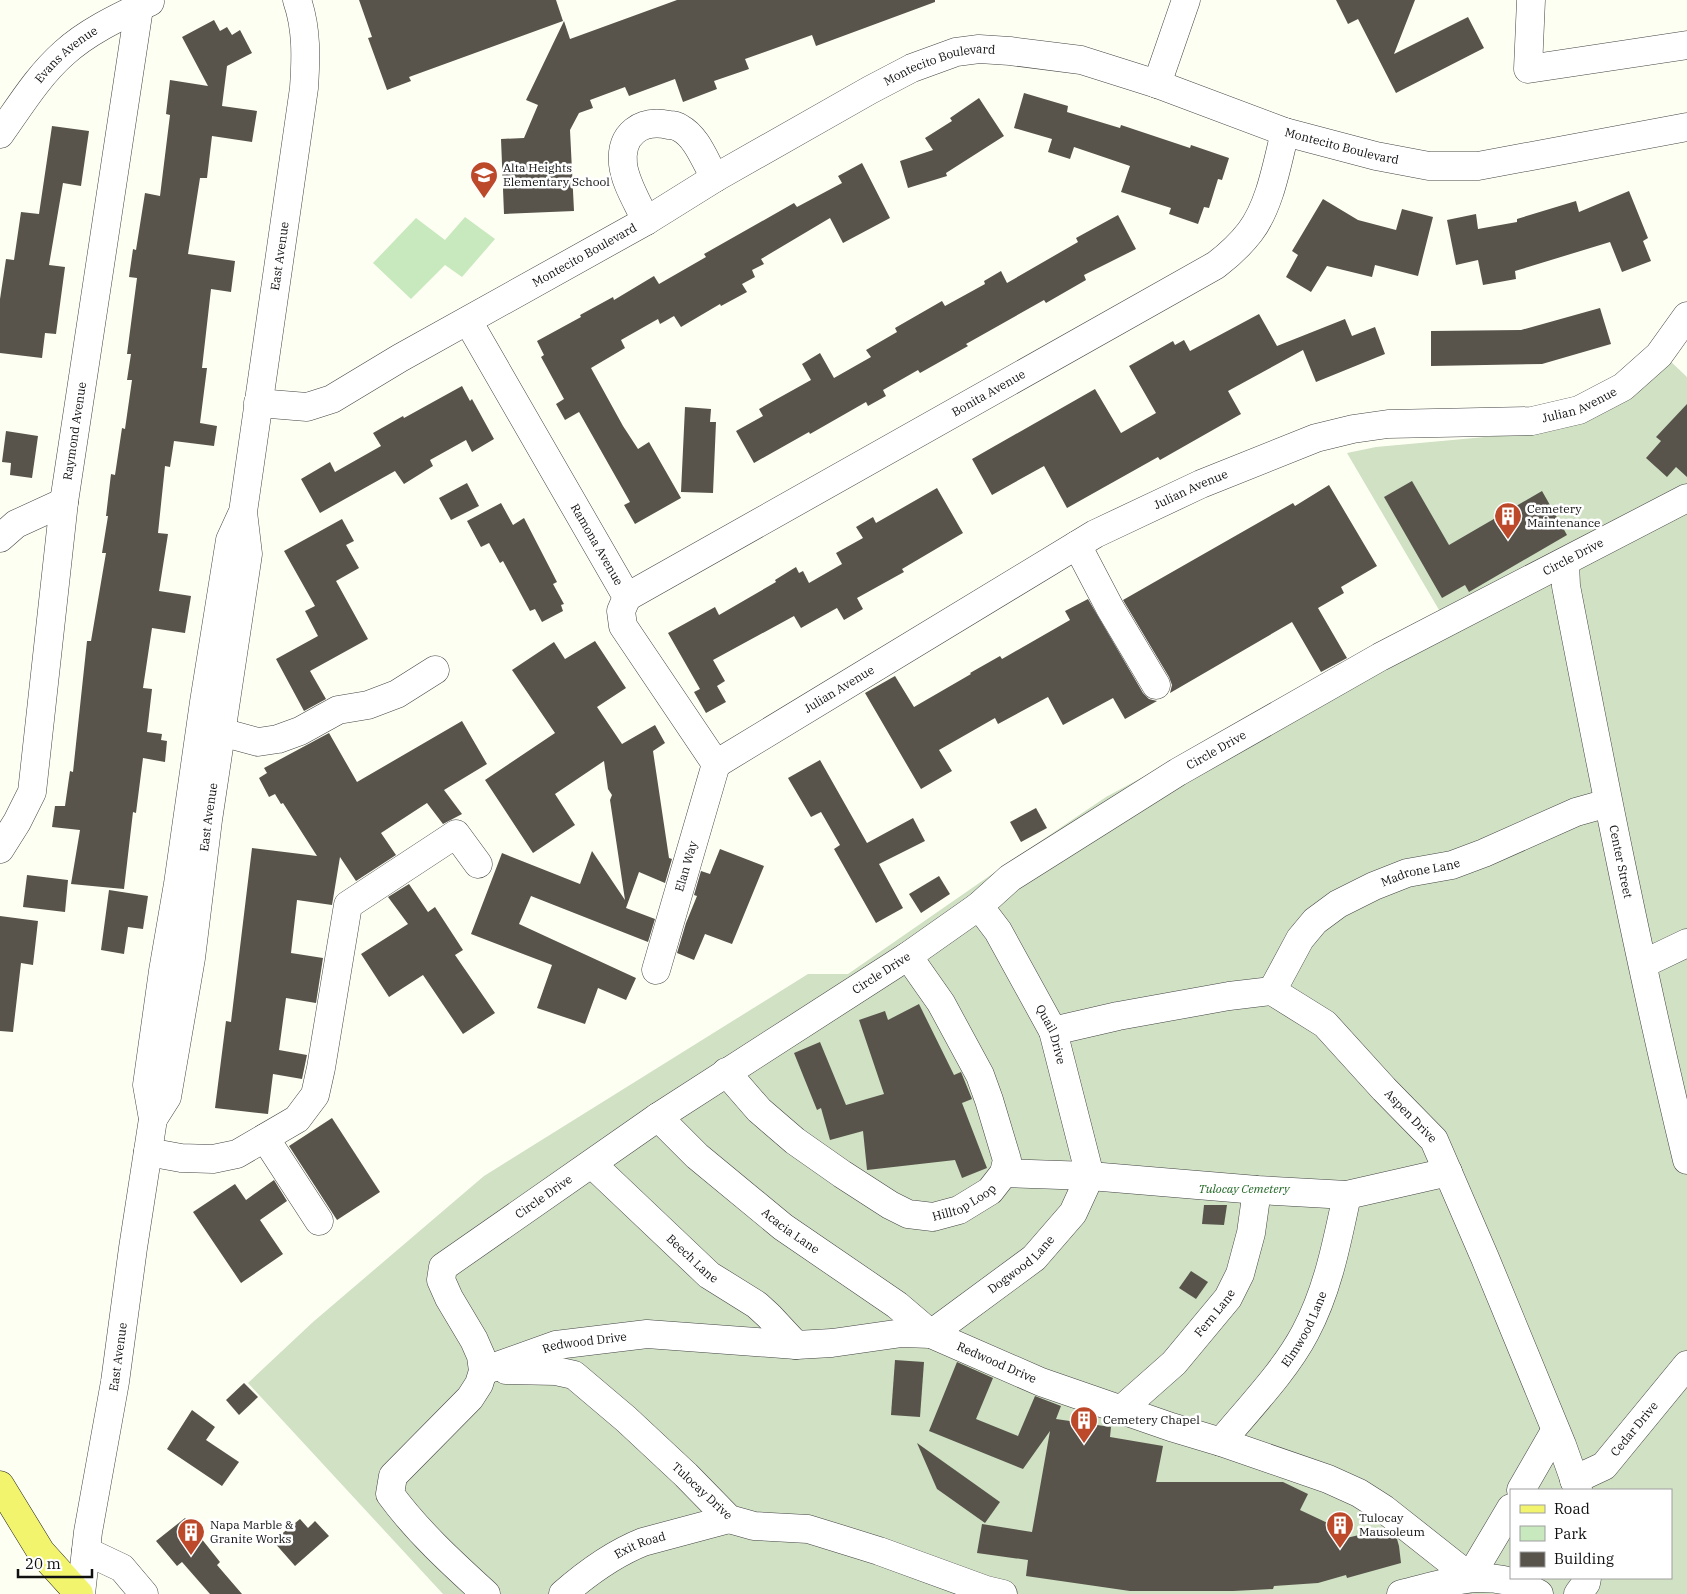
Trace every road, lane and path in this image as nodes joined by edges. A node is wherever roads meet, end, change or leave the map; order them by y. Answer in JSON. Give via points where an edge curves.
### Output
{"nodes":[{"id":1,"x":297,"y":0,"type":"edge"},
{"id":2,"x":1186,"y":0,"type":"edge"},
{"id":3,"x":1532,"y":0,"type":"edge"},
{"id":4,"x":147,"y":4,"type":"edge"},
{"id":5,"x":1687,"y":45,"type":"edge"},
{"id":6,"x":1157,"y":84,"type":"junction"},
{"id":7,"x":1687,"y":127,"type":"edge"},
{"id":8,"x":1285,"y":132,"type":"junction"},
{"id":9,"x":0,"y":134,"type":"edge"},
{"id":10,"x":715,"y":178,"type":"junction"},
{"id":11,"x":646,"y":221,"type":"junction"},
{"id":12,"x":1687,"y":316,"type":"edge"},
{"id":13,"x":468,"y":321,"type":"junction"},
{"id":14,"x":258,"y":404,"type":"junction"},
{"id":15,"x":1687,"y":498,"type":"edge"},
{"id":16,"x":64,"y":502,"type":"junction"},
{"id":17,"x":243,"y":512,"type":"junction"},
{"id":18,"x":0,"y":538,"type":"edge"},
{"id":19,"x":1077,"y":545,"type":"junction"},
{"id":20,"x":1565,"y":562,"type":"junction"},
{"id":21,"x":627,"y":597,"type":"junction"},
{"id":22,"x":435,"y":670,"type":"dead end"},
{"id":23,"x":1156,"y":685,"type":"dead end"},
{"id":24,"x":221,"y":732,"type":"junction"},
{"id":25,"x":716,"y":764,"type":"junction"},
{"id":26,"x":1608,"y":802,"type":"junction"},
{"id":27,"x":0,"y":849,"type":"edge"},
{"id":28,"x":478,"y":864,"type":"dead end"},
{"id":29,"x":979,"y":906,"type":"junction"},
{"id":30,"x":1687,"y":943,"type":"edge"},
{"id":31,"x":908,"y":956,"type":"junction"},
{"id":32,"x":1643,"y":964,"type":"junction"},
{"id":33,"x":656,"y":970,"type":"dead end"},
{"id":34,"x":1272,"y":991,"type":"junction"},
{"id":35,"x":1053,"y":1032,"type":"junction"},
{"id":36,"x":726,"y":1072,"type":"junction"},
{"id":37,"x":658,"y":1117,"type":"junction"},
{"id":38,"x":153,"y":1119,"type":"junction"},
{"id":39,"x":265,"y":1138,"type":"junction"},
{"id":40,"x":148,"y":1152,"type":"junction"},
{"id":41,"x":1687,"y":1160,"type":"edge"},
{"id":42,"x":592,"y":1164,"type":"junction"},
{"id":43,"x":1448,"y":1172,"type":"junction"},
{"id":44,"x":1004,"y":1173,"type":"junction"},
{"id":45,"x":1090,"y":1176,"type":"junction"},
{"id":46,"x":1257,"y":1190,"type":"junction"},
{"id":47,"x":1347,"y":1195,"type":"junction"},
{"id":48,"x":319,"y":1221,"type":"dead end"},
{"id":49,"x":932,"y":1334,"type":"junction"},
{"id":50,"x":796,"y":1345,"type":"junction"},
{"id":51,"x":1687,"y":1366,"type":"edge"},
{"id":52,"x":483,"y":1371,"type":"junction"},
{"id":53,"x":1122,"y":1409,"type":"junction"},
{"id":54,"x":1555,"y":1431,"type":"junction"},
{"id":55,"x":1221,"y":1442,"type":"junction"},
{"id":56,"x":0,"y":1485,"type":"edge"},
{"id":57,"x":1576,"y":1485,"type":"edge"},
{"id":58,"x":1522,"y":1489,"type":"edge"},
{"id":59,"x":1510,"y":1510,"type":"edge"},
{"id":60,"x":729,"y":1519,"type":"junction"},
{"id":61,"x":86,"y":1551,"type":"junction"},
{"id":62,"x":1470,"y":1577,"type":"junction"},
{"id":63,"x":1587,"y":1579,"type":"edge"},
{"id":64,"x":80,"y":1594,"type":"edge"},
{"id":65,"x":144,"y":1594,"type":"edge"},
{"id":66,"x":486,"y":1594,"type":"edge"},
{"id":67,"x":563,"y":1594,"type":"edge"},
{"id":68,"x":1003,"y":1594,"type":"edge"},
{"id":69,"x":1401,"y":1594,"type":"edge"},
{"id":70,"x":1539,"y":1594,"type":"edge"},
{"id":71,"x":1578,"y":1594,"type":"edge"}],
"edges":[{"from":1,"to":14,"type":"street","name":"East Avenue","via":[[306,44],[304,88]]},
{"from":2,"to":6,"type":"street"},
{"from":3,"to":5,"type":"street","via":[[1528,69]]},
{"from":4,"to":9,"type":"street","name":"Evans Avenue","via":[[84,37],[64,53],[44,74]]},
{"from":4,"to":16,"type":"street","name":"Raymond Avenue"},
{"from":6,"to":8,"type":"street","name":"Montecito Boulevard"},
{"from":6,"to":10,"type":"street","name":"Montecito Boulevard","via":[[1081,60],[979,49],[956,52],[912,68]]},
{"from":7,"to":8,"type":"street","name":"Montecito Boulevard","via":[[1478,166],[1429,166]]},
{"from":8,"to":21,"type":"street","name":"Bonita Avenue","via":[[1274,177],[1251,230],[1233,251],[1216,264]]},
{"from":10,"to":11,"type":"street","name":"Montecito Boulevard"},
{"from":10,"to":11,"type":"street","via":[[695,143],[679,127],[655,123],[640,126],[628,138],[622,163]]},
{"from":11,"to":13,"type":"street","name":"Montecito Boulevard"},
{"from":12,"to":19,"type":"street","name":"Julian Avenue","via":[[1660,355],[1622,387],[1579,410],[1532,421],[1388,424],[1316,438],[1201,484]]},
{"from":13,"to":14,"type":"street","name":"Montecito Boulevard","via":[[319,404],[308,407]]},
{"from":13,"to":21,"type":"street","name":"Ramona Avenue"},
{"from":14,"to":17,"type":"street","name":"East Avenue"},
{"from":15,"to":20,"type":"street","name":"Circle Drive"},
{"from":16,"to":18,"type":"street","via":[[16,524]]},
{"from":16,"to":27,"type":"street","name":"Raymond Avenue","via":[[32,792]]},
{"from":17,"to":24,"type":"street","name":"East Avenue","via":[[248,554]]},
{"from":17,"to":38,"type":"street","name":"East Avenue","via":[[230,540],[163,971],[147,1085]]},
{"from":19,"to":23,"type":"street"},
{"from":19,"to":25,"type":"street","name":"Julian Avenue"},
{"from":20,"to":26,"type":"street","name":"Center Street","via":[[1566,586]]},
{"from":20,"to":29,"type":"street","name":"Circle Drive","via":[[1380,658],[1178,772],[1010,878]]},
{"from":21,"to":25,"type":"street","name":"Ramona Avenue","via":[[621,611],[623,626]]},
{"from":22,"to":24,"type":"street","via":[[398,694],[368,705],[338,710],[278,740],[258,742]]},
{"from":24,"to":38,"type":"street","name":"East Avenue","via":[[169,1088]]},
{"from":25,"to":33,"type":"street","name":"Elan Way"},
{"from":26,"to":32,"type":"street","name":"Center Street"},
{"from":26,"to":34,"type":"street","name":"Madrone Lane","via":[[1576,812],[1452,865],[1406,873],[1338,904],[1315,921],[1300,939]]},
{"from":28,"to":39,"type":"street","via":[[456,834],[348,905],[314,1095],[297,1119]]},
{"from":29,"to":31,"type":"street","name":"Circle Drive"},
{"from":29,"to":35,"type":"street","name":"Quail Drive","via":[[998,930]]},
{"from":30,"to":32,"type":"street"},
{"from":31,"to":36,"type":"street","name":"Circle Drive"},
{"from":31,"to":44,"type":"street","name":"Hilltop Loop","via":[[941,1003],[980,1074],[1007,1160]]},
{"from":32,"to":41,"type":"street","name":"Center Street"},
{"from":34,"to":35,"type":"street","via":[[1118,1016]]},
{"from":34,"to":43,"type":"street","name":"Aspen Drive","via":[[1325,1024],[1434,1140]]},
{"from":35,"to":45,"type":"street","name":"Quail Drive"},
{"from":36,"to":37,"type":"street","name":"Circle Drive"},
{"from":36,"to":44,"type":"street","name":"Hilltop Loop","via":[[759,1110],[795,1141],[908,1214],[933,1217],[959,1210],[990,1191]]},
{"from":37,"to":42,"type":"street","name":"Circle Drive"},
{"from":37,"to":49,"type":"street","name":"Acacia Lane","via":[[698,1156],[783,1227],[897,1305]]},
{"from":38,"to":40,"type":"street","name":"East Avenue"},
{"from":39,"to":40,"type":"street","via":[[237,1154],[213,1159]]},
{"from":39,"to":48,"type":"street"},
{"from":40,"to":61,"type":"street","name":"East Avenue","via":[[115,1382]]},
{"from":42,"to":50,"type":"street","name":"Beech Lane","via":[[709,1275],[757,1304]]},
{"from":42,"to":52,"type":"street","name":"Circle Drive","via":[[443,1268],[441,1280],[474,1340]]},
{"from":43,"to":47,"type":"street"},
{"from":43,"to":54,"type":"street","name":"Aspen Drive"},
{"from":44,"to":45,"type":"street"},
{"from":45,"to":46,"type":"street"},
{"from":45,"to":49,"type":"street","name":"Dogwood Lane","via":[[1072,1213],[1034,1258]]},
{"from":46,"to":47,"type":"street"},
{"from":46,"to":53,"type":"street","name":"Fern Lane","via":[[1251,1233],[1240,1274],[1228,1298],[1174,1363]]},
{"from":47,"to":55,"type":"street","name":"Elmwood Lane","via":[[1324,1289],[1305,1333],[1287,1361]]},
{"from":49,"to":50,"type":"street","name":"Redwood Drive","via":[[902,1333]]},
{"from":49,"to":53,"type":"street","name":"Redwood Drive","via":[[1041,1382]]},
{"from":50,"to":52,"type":"street","name":"Redwood Drive","via":[[647,1334],[556,1345]]},
{"from":51,"to":57,"type":"street","name":"Cedar Drive","via":[[1604,1466]]},
{"from":52,"to":60,"type":"street","name":"Tulocay Drive","via":[[534,1369],[574,1375],[626,1419]]},
{"from":52,"to":66,"type":"street","via":[[470,1398],[393,1476],[390,1494],[424,1534]]},
{"from":53,"to":55,"type":"street","name":"Redwood Drive"},
{"from":54,"to":57,"type":"street","name":"Aspen Drive"},
{"from":54,"to":58,"type":"street"},
{"from":55,"to":62,"type":"street","name":"Redwood Drive","via":[[1359,1493]]},
{"from":56,"to":64,"type":"main road","via":[[42,1552]]},
{"from":59,"to":62,"type":"street"},
{"from":60,"to":67,"type":"street","name":"Exit Road","via":[[630,1547],[598,1566]]},
{"from":60,"to":68,"type":"street","name":"Tulocay Drive","via":[[754,1526],[808,1529]]},
{"from":61,"to":64,"type":"street","name":"East Avenue"},
{"from":61,"to":65,"type":"street","via":[[122,1568]]},
{"from":62,"to":69,"type":"street"},
{"from":62,"to":70,"type":"street","via":[[1503,1579],[1524,1585]]},
{"from":63,"to":71,"type":"street"}]}
